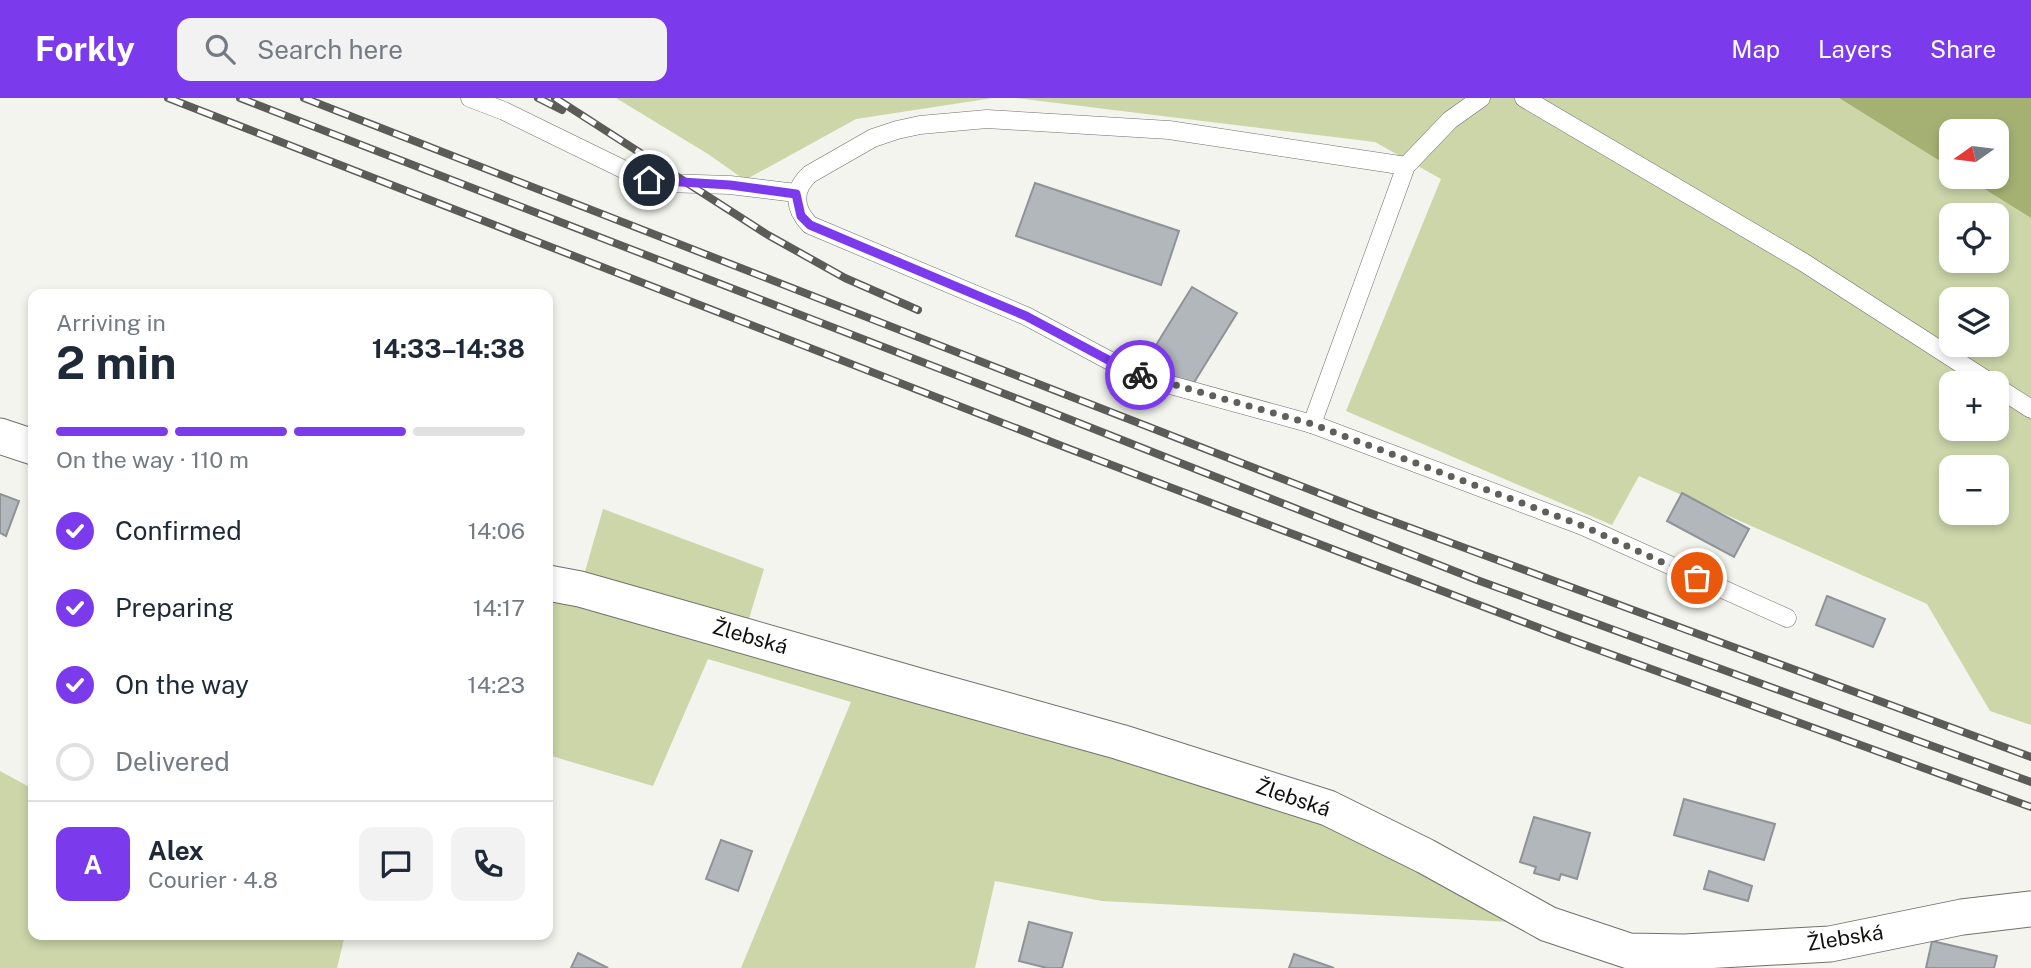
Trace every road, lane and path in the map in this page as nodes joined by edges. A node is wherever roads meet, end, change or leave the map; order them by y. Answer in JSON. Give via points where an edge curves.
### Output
{"nodes":[{"id":1,"x":470,"y":98,"type":"edge"},
{"id":2,"x":1481,"y":98,"type":"edge"},
{"id":3,"x":1524,"y":98,"type":"edge"},
{"id":4,"x":1406,"y":166,"type":"junction"},
{"id":5,"x":796,"y":194,"type":"junction"},
{"id":6,"x":1972,"y":371,"type":"edge"},
{"id":7,"x":2009,"y":395,"type":"edge"},
{"id":8,"x":2031,"y":410,"type":"edge"},
{"id":9,"x":1312,"y":424,"type":"junction"},
{"id":10,"x":0,"y":436,"type":"edge"},
{"id":11,"x":28,"y":445,"type":"edge"},
{"id":12,"x":553,"y":584,"type":"edge"},
{"id":13,"x":1787,"y":618,"type":"dead end"},
{"id":14,"x":2031,"y":909,"type":"edge"},
{"id":15,"x":1836,"y":956,"type":"edge"}],
"edges":[{"from":1,"to":5,"type":"lane","via":[[649,180]]},
{"from":2,"to":4,"type":"lane","via":[[1450,120]]},
{"from":3,"to":6,"type":"lane","via":[[1803,262]]},
{"from":4,"to":5,"type":"lane","via":[[1168,130],[987,119],[920,125],[873,138],[810,174]]},
{"from":4,"to":9,"type":"lane"},
{"from":5,"to":9,"type":"lane","via":[[801,216],[810,225],[1026,316],[1127,370]]},
{"from":7,"to":8,"type":"lane"},
{"from":9,"to":13,"type":"lane","via":[[1583,526]]},
{"from":10,"to":11,"type":"street"},
{"from":12,"to":15,"type":"street","name":"Žlebská","via":[[1002,707],[1328,808],[1548,924],[1629,951]]},
{"from":14,"to":15,"type":"street","name":"Žlebská","via":[[1962,917]]}]}
